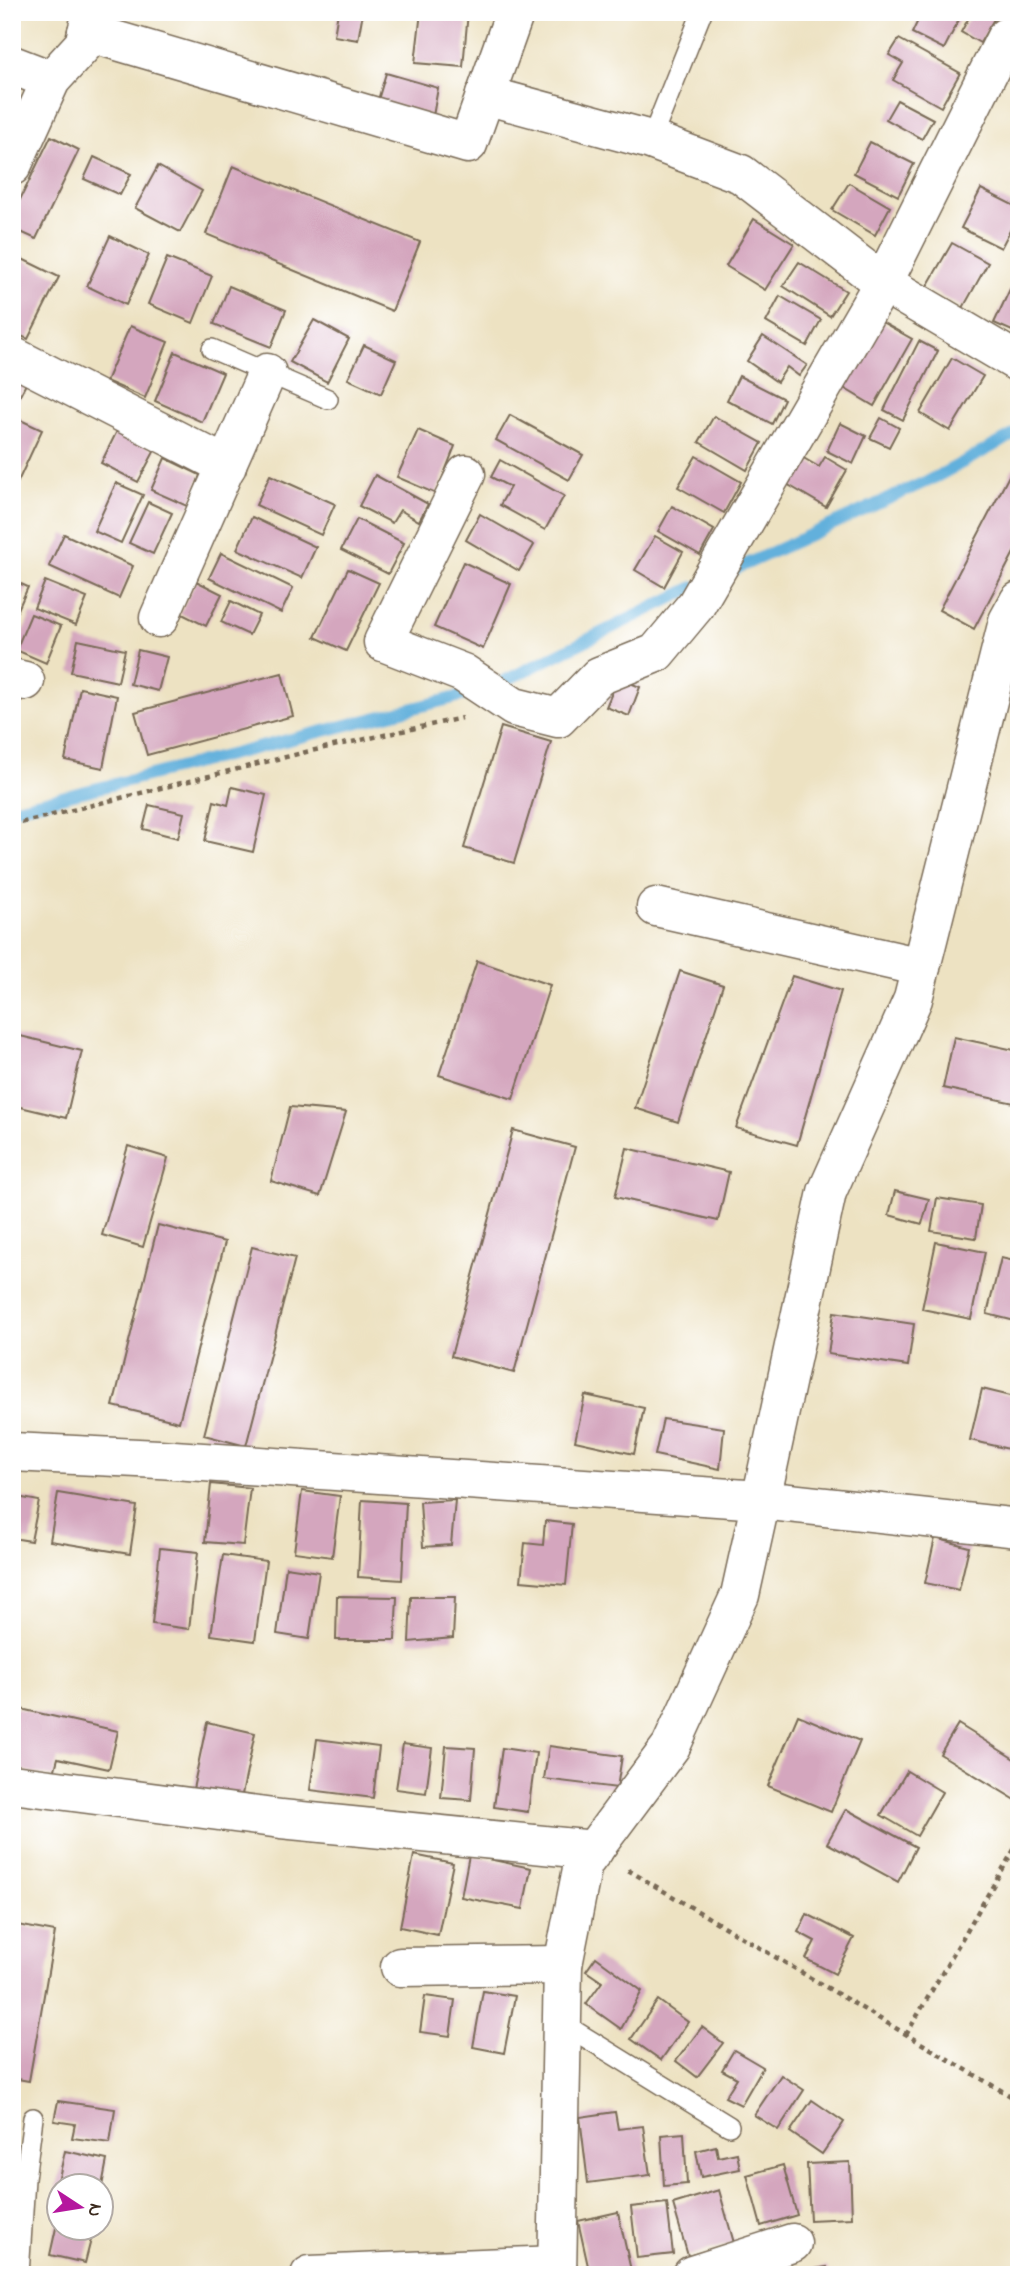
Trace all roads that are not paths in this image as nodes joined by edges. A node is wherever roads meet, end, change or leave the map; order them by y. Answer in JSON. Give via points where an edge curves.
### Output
{"nodes":[{"id":1,"x":515,"y":12,"type":"edge"},
{"id":2,"x":702,"y":12,"type":"edge"},
{"id":3,"x":89,"y":22,"type":"edge"},
{"id":4,"x":1006,"y":37,"type":"dead end"},
{"id":5,"x":12,"y":65,"type":"edge"},
{"id":6,"x":51,"y":80,"type":"junction"},
{"id":7,"x":485,"y":95,"type":"junction"},
{"id":8,"x":651,"y":140,"type":"junction"},
{"id":9,"x":12,"y":166,"type":"edge"},
{"id":10,"x":883,"y":283,"type":"junction"},
{"id":11,"x":212,"y":349,"type":"dead end"},
{"id":12,"x":12,"y":356,"type":"edge"},
{"id":13,"x":1019,"y":363,"type":"edge"},
{"id":14,"x":267,"y":373,"type":"junction"},
{"id":15,"x":328,"y":399,"type":"dead end"},
{"id":16,"x":227,"y":466,"type":"junction"},
{"id":17,"x":466,"y":474,"type":"dead end"},
{"id":18,"x":1019,"y":601,"type":"edge"},
{"id":19,"x":159,"y":618,"type":"dead end"},
{"id":20,"x":656,"y":907,"type":"dead end"},
{"id":21,"x":921,"y":967,"type":"junction"},
{"id":22,"x":12,"y":1452,"type":"edge"},
{"id":23,"x":761,"y":1500,"type":"junction"},
{"id":24,"x":1019,"y":1528,"type":"edge"},
{"id":25,"x":12,"y":1784,"type":"edge"},
{"id":26,"x":594,"y":1850,"type":"junction"},
{"id":27,"x":563,"y":1965,"type":"junction"},
{"id":28,"x":400,"y":1966,"type":"dead end"},
{"id":29,"x":562,"y":2023,"type":"junction"},
{"id":30,"x":33,"y":2118,"type":"dead end"},
{"id":31,"x":729,"y":2126,"type":"dead end"},
{"id":32,"x":792,"y":2243,"type":"dead end"},
{"id":33,"x":557,"y":2270,"type":"edge"},
{"id":34,"x":19,"y":2275,"type":"edge"},
{"id":35,"x":310,"y":2275,"type":"edge"},
{"id":36,"x":692,"y":2275,"type":"edge"}],
"edges":[{"from":1,"to":7,"type":"street"},
{"from":2,"to":8,"type":"lane"},
{"from":3,"to":6,"type":"street","via":[[83,44]]},
{"from":3,"to":7,"type":"street","via":[[468,144]]},
{"from":4,"to":10,"type":"street"},
{"from":5,"to":6,"type":"street"},
{"from":6,"to":9,"type":"street"},
{"from":7,"to":8,"type":"street"},
{"from":8,"to":10,"type":"street","via":[[741,174]]},
{"from":10,"to":13,"type":"street"},
{"from":10,"to":17,"type":"street","via":[[696,605],[656,653],[599,676],[558,719],[514,707],[463,673],[383,642]]},
{"from":11,"to":14,"type":"lane"},
{"from":12,"to":16,"type":"street"},
{"from":14,"to":15,"type":"lane"},
{"from":14,"to":16,"type":"street"},
{"from":16,"to":19,"type":"street"},
{"from":18,"to":21,"type":"street","via":[[1005,635]]},
{"from":20,"to":21,"type":"street"},
{"from":21,"to":23,"type":"street","via":[[913,999],[827,1192]]},
{"from":22,"to":23,"type":"street"},
{"from":23,"to":24,"type":"street"},
{"from":23,"to":26,"type":"street","via":[[740,1595],[671,1746]]},
{"from":25,"to":26,"type":"street","via":[[281,1819]]},
{"from":26,"to":27,"type":"street","via":[[583,1864]]},
{"from":27,"to":28,"type":"street"},
{"from":27,"to":29,"type":"street"},
{"from":29,"to":31,"type":"lane"},
{"from":29,"to":33,"type":"street"},
{"from":30,"to":34,"type":"lane"},
{"from":32,"to":36,"type":"street"},
{"from":33,"to":35,"type":"street"}]}
